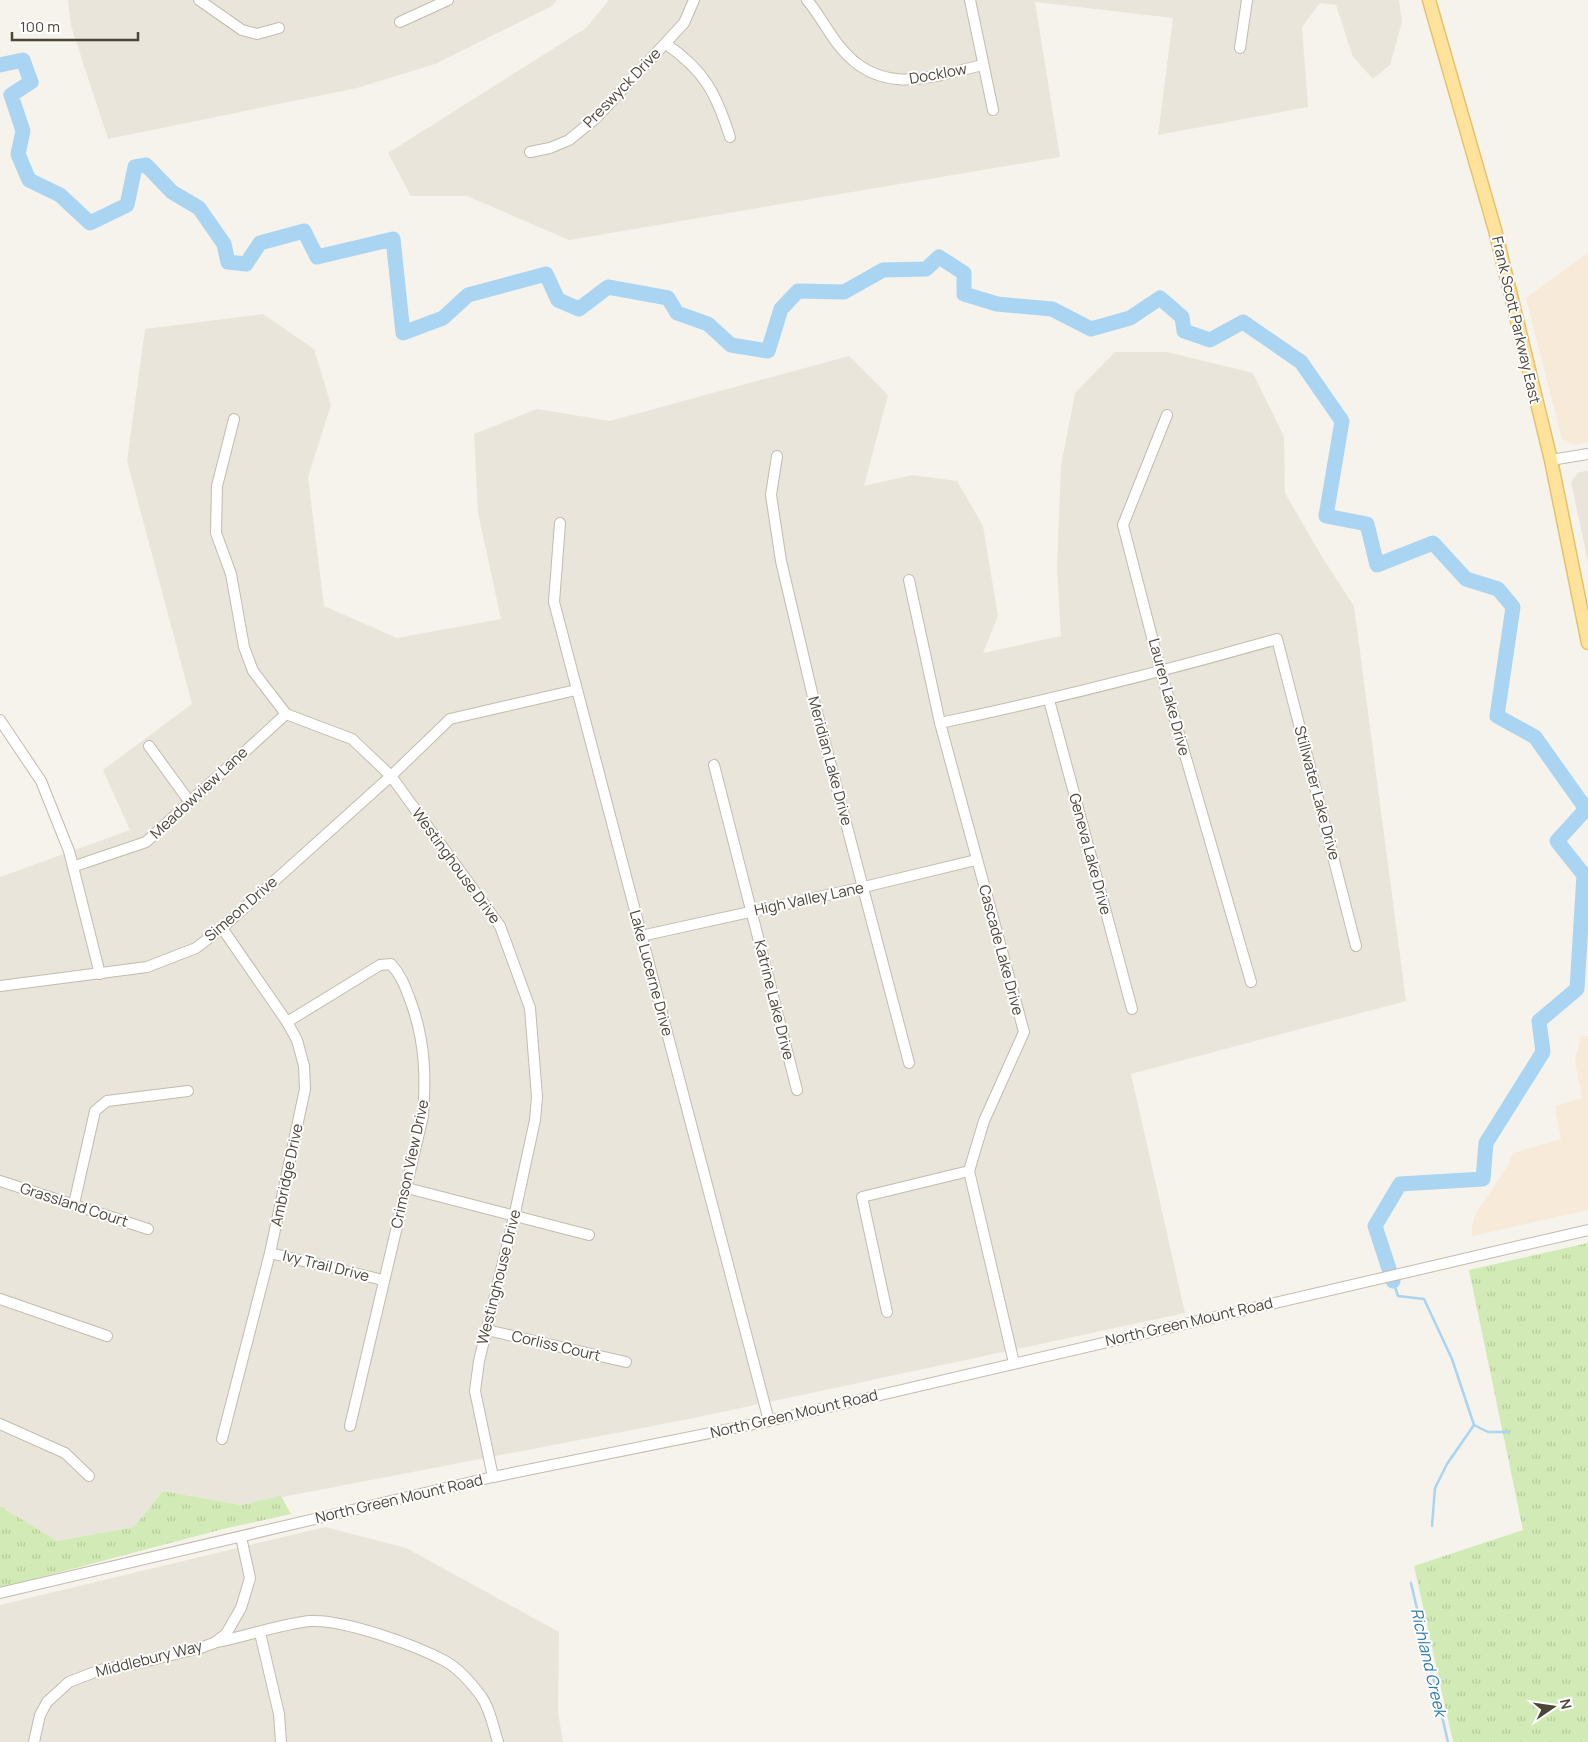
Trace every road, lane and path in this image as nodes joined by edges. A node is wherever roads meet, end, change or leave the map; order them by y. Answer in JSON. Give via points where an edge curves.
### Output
{"nodes":[{"id":1,"x":199,"y":0,"type":"edge"},
{"id":2,"x":448,"y":0,"type":"edge"},
{"id":3,"x":694,"y":0,"type":"edge"},
{"id":4,"x":808,"y":0,"type":"edge"},
{"id":5,"x":970,"y":0,"type":"edge"},
{"id":6,"x":1247,"y":0,"type":"edge"},
{"id":7,"x":1429,"y":0,"type":"edge"},
{"id":8,"x":400,"y":22,"type":"dead end"},
{"id":9,"x":279,"y":28,"type":"dead end"},
{"id":10,"x":666,"y":44,"type":"junction"},
{"id":11,"x":1240,"y":48,"type":"dead end"},
{"id":12,"x":983,"y":65,"type":"junction"},
{"id":13,"x":993,"y":110,"type":"dead end"},
{"id":14,"x":730,"y":136,"type":"dead end"},
{"id":15,"x":530,"y":152,"type":"dead end"},
{"id":16,"x":1167,"y":415,"type":"dead end"},
{"id":17,"x":234,"y":418,"type":"dead end"},
{"id":18,"x":1588,"y":454,"type":"edge"},
{"id":19,"x":777,"y":456,"type":"dead end"},
{"id":20,"x":1551,"y":460,"type":"junction"},
{"id":21,"x":560,"y":523,"type":"dead end"},
{"id":22,"x":908,"y":580,"type":"dead end"},
{"id":23,"x":1588,"y":643,"type":"edge"},
{"id":24,"x":1161,"y":672,"type":"junction"},
{"id":25,"x":576,"y":690,"type":"junction"},
{"id":26,"x":1049,"y":700,"type":"junction"},
{"id":27,"x":286,"y":714,"type":"junction"},
{"id":28,"x":0,"y":720,"type":"edge"},
{"id":29,"x":940,"y":724,"type":"junction"},
{"id":30,"x":150,"y":746,"type":"dead end"},
{"id":31,"x":714,"y":765,"type":"dead end"},
{"id":32,"x":392,"y":776,"type":"junction"},
{"id":33,"x":189,"y":801,"type":"junction"},
{"id":34,"x":976,"y":860,"type":"junction"},
{"id":35,"x":75,"y":866,"type":"junction"},
{"id":36,"x":864,"y":887,"type":"junction"},
{"id":37,"x":752,"y":911,"type":"junction"},
{"id":38,"x":222,"y":928,"type":"junction"},
{"id":39,"x":641,"y":936,"type":"junction"},
{"id":40,"x":1356,"y":946,"type":"dead end"},
{"id":41,"x":100,"y":974,"type":"junction"},
{"id":42,"x":1250,"y":982,"type":"dead end"},
{"id":43,"x":0,"y":986,"type":"edge"},
{"id":44,"x":1132,"y":1009,"type":"dead end"},
{"id":45,"x":287,"y":1022,"type":"junction"},
{"id":46,"x":909,"y":1063,"type":"dead end"},
{"id":47,"x":797,"y":1090,"type":"dead end"},
{"id":48,"x":188,"y":1091,"type":"dead end"},
{"id":49,"x":969,"y":1172,"type":"junction"},
{"id":50,"x":0,"y":1181,"type":"edge"},
{"id":51,"x":407,"y":1188,"type":"junction"},
{"id":52,"x":74,"y":1204,"type":"junction"},
{"id":53,"x":514,"y":1216,"type":"junction"},
{"id":54,"x":148,"y":1229,"type":"dead end"},
{"id":55,"x":1588,"y":1230,"type":"edge"},
{"id":56,"x":589,"y":1235,"type":"dead end"},
{"id":57,"x":270,"y":1252,"type":"junction"},
{"id":58,"x":383,"y":1280,"type":"junction"},
{"id":59,"x":0,"y":1299,"type":"edge"},
{"id":60,"x":887,"y":1312,"type":"dead end"},
{"id":61,"x":487,"y":1330,"type":"junction"},
{"id":62,"x":107,"y":1336,"type":"dead end"},
{"id":63,"x":626,"y":1362,"type":"dead end"},
{"id":64,"x":1014,"y":1363,"type":"junction"},
{"id":65,"x":768,"y":1421,"type":"junction"},
{"id":66,"x":0,"y":1424,"type":"edge"},
{"id":67,"x":350,"y":1426,"type":"dead end"},
{"id":68,"x":222,"y":1440,"type":"dead end"},
{"id":69,"x":89,"y":1476,"type":"dead end"},
{"id":70,"x":493,"y":1476,"type":"junction"},
{"id":71,"x":240,"y":1536,"type":"junction"},
{"id":72,"x":0,"y":1593,"type":"edge"},
{"id":73,"x":260,"y":1633,"type":"junction"},
{"id":74,"x":214,"y":1643,"type":"junction"},
{"id":75,"x":34,"y":1742,"type":"edge"},
{"id":76,"x":281,"y":1742,"type":"edge"},
{"id":77,"x":498,"y":1742,"type":"edge"}],
"edges":[{"from":1,"to":9,"type":"street","via":[[242,30],[257,34]]},
{"from":2,"to":8,"type":"street"},
{"from":3,"to":10,"type":"street","name":"Preswyck Drive","via":[[684,22]]},
{"from":4,"to":12,"type":"street","name":"Docklow","via":[[840,47],[860,68],[878,76],[896,80],[928,78]]},
{"from":5,"to":12,"type":"street"},
{"from":6,"to":11,"type":"street"},
{"from":7,"to":20,"type":"main road","name":"Frank Scott Parkway East","via":[[1495,230]]},
{"from":10,"to":14,"type":"street","via":[[686,57],[707,80],[720,105]]},
{"from":10,"to":15,"type":"street","name":"Preswyck Drive","via":[[596,118],[569,140]]},
{"from":12,"to":13,"type":"street"},
{"from":16,"to":24,"type":"street","name":"Lauren Lake Drive","via":[[1123,525]]},
{"from":17,"to":27,"type":"street","via":[[217,486],[216,534],[231,574],[244,647],[253,671]]},
{"from":18,"to":20,"type":"street"},
{"from":19,"to":36,"type":"street","name":"Meridian Lake Drive","via":[[771,495],[781,561],[814,701]]},
{"from":20,"to":23,"type":"main road","name":"Frank Scott Parkway East"},
{"from":21,"to":25,"type":"street","name":"Lake Lucerne Drive","via":[[554,602]]},
{"from":22,"to":29,"type":"street","name":"Cascade Lake Drive"},
{"from":24,"to":26,"type":"street"},
{"from":24,"to":40,"type":"street","name":"Stillwater Lake Drive","via":[[1277,639]]},
{"from":24,"to":42,"type":"street","name":"Lauren Lake Drive"},
{"from":25,"to":32,"type":"street","name":"Simeon Drive","via":[[450,719]]},
{"from":25,"to":39,"type":"street","name":"Lake Lucerne Drive"},
{"from":26,"to":29,"type":"street"},
{"from":26,"to":44,"type":"street","name":"Geneva Lake Drive"},
{"from":27,"to":32,"type":"street","name":"Westinghouse Drive","via":[[352,739]]},
{"from":27,"to":33,"type":"street","name":"Meadowview Lane"},
{"from":28,"to":35,"type":"street","via":[[41,781]]},
{"from":29,"to":34,"type":"street","name":"Cascade Lake Drive"},
{"from":30,"to":33,"type":"street"},
{"from":31,"to":37,"type":"street","name":"Katrine Lake Drive"},
{"from":32,"to":38,"type":"street","name":"Simeon Drive"},
{"from":32,"to":53,"type":"street","name":"Westinghouse Drive","via":[[500,926],[530,1008],[537,1097]]},
{"from":33,"to":35,"type":"street","name":"Meadowview Lane","via":[[146,842]]},
{"from":34,"to":36,"type":"street","name":"High Valley Lane"},
{"from":34,"to":49,"type":"street","name":"Cascade Lake Drive","via":[[1024,1032],[984,1121]]},
{"from":35,"to":41,"type":"street"},
{"from":36,"to":37,"type":"street","name":"High Valley Lane"},
{"from":36,"to":46,"type":"street","name":"Meridian Lake Drive"},
{"from":37,"to":39,"type":"street","name":"High Valley Lane"},
{"from":37,"to":47,"type":"street","name":"Katrine Lake Drive"},
{"from":38,"to":41,"type":"street","name":"Simeon Drive","via":[[196,948],[147,967]]},
{"from":38,"to":45,"type":"street","name":"Ambridge Drive"},
{"from":39,"to":65,"type":"street","name":"Lake Lucerne Drive"},
{"from":41,"to":43,"type":"street","name":"Simeon Drive"},
{"from":45,"to":51,"type":"street","name":"Crimson View Drive","via":[[380,965],[391,964],[401,975],[418,1025],[426,1079],[423,1116]]},
{"from":45,"to":57,"type":"street","name":"Ambridge Drive","via":[[300,1049],[305,1089]]},
{"from":48,"to":52,"type":"street","via":[[107,1101],[95,1111]]},
{"from":49,"to":60,"type":"street","via":[[862,1197]]},
{"from":49,"to":64,"type":"street","name":"Cascade Lake Drive"},
{"from":50,"to":52,"type":"street","name":"Grassland Court"},
{"from":51,"to":53,"type":"street"},
{"from":51,"to":58,"type":"street","name":"Crimson View Drive"},
{"from":52,"to":54,"type":"street","name":"Grassland Court"},
{"from":53,"to":56,"type":"street"},
{"from":53,"to":61,"type":"street","name":"Westinghouse Drive"},
{"from":55,"to":64,"type":"street","name":"North Green Mount Road"},
{"from":57,"to":58,"type":"street","name":"Ivy Trail Drive"},
{"from":57,"to":68,"type":"street","name":"Ambridge Drive"},
{"from":58,"to":67,"type":"street","name":"Crimson View Drive"},
{"from":59,"to":62,"type":"street"},
{"from":61,"to":63,"type":"street","name":"Corliss Court"},
{"from":61,"to":70,"type":"street","name":"Westinghouse Drive","via":[[475,1391]]},
{"from":64,"to":65,"type":"street","name":"North Green Mount Road"},
{"from":65,"to":70,"type":"street","name":"North Green Mount Road"},
{"from":66,"to":69,"type":"street","via":[[65,1453]]},
{"from":70,"to":71,"type":"street","name":"North Green Mount Road"},
{"from":71,"to":72,"type":"street","name":"North Green Mount Road"},
{"from":71,"to":74,"type":"street","name":"Middlebury Way","via":[[250,1578],[246,1596],[226,1634]]},
{"from":73,"to":74,"type":"street"},
{"from":73,"to":76,"type":"street","via":[[279,1714]]},
{"from":73,"to":77,"type":"street","via":[[310,1621],[332,1622],[385,1637],[446,1662],[480,1696],[489,1710]]},
{"from":74,"to":75,"type":"street","name":"Middlebury Way","via":[[100,1670],[69,1682],[47,1702],[40,1715]]}]}
